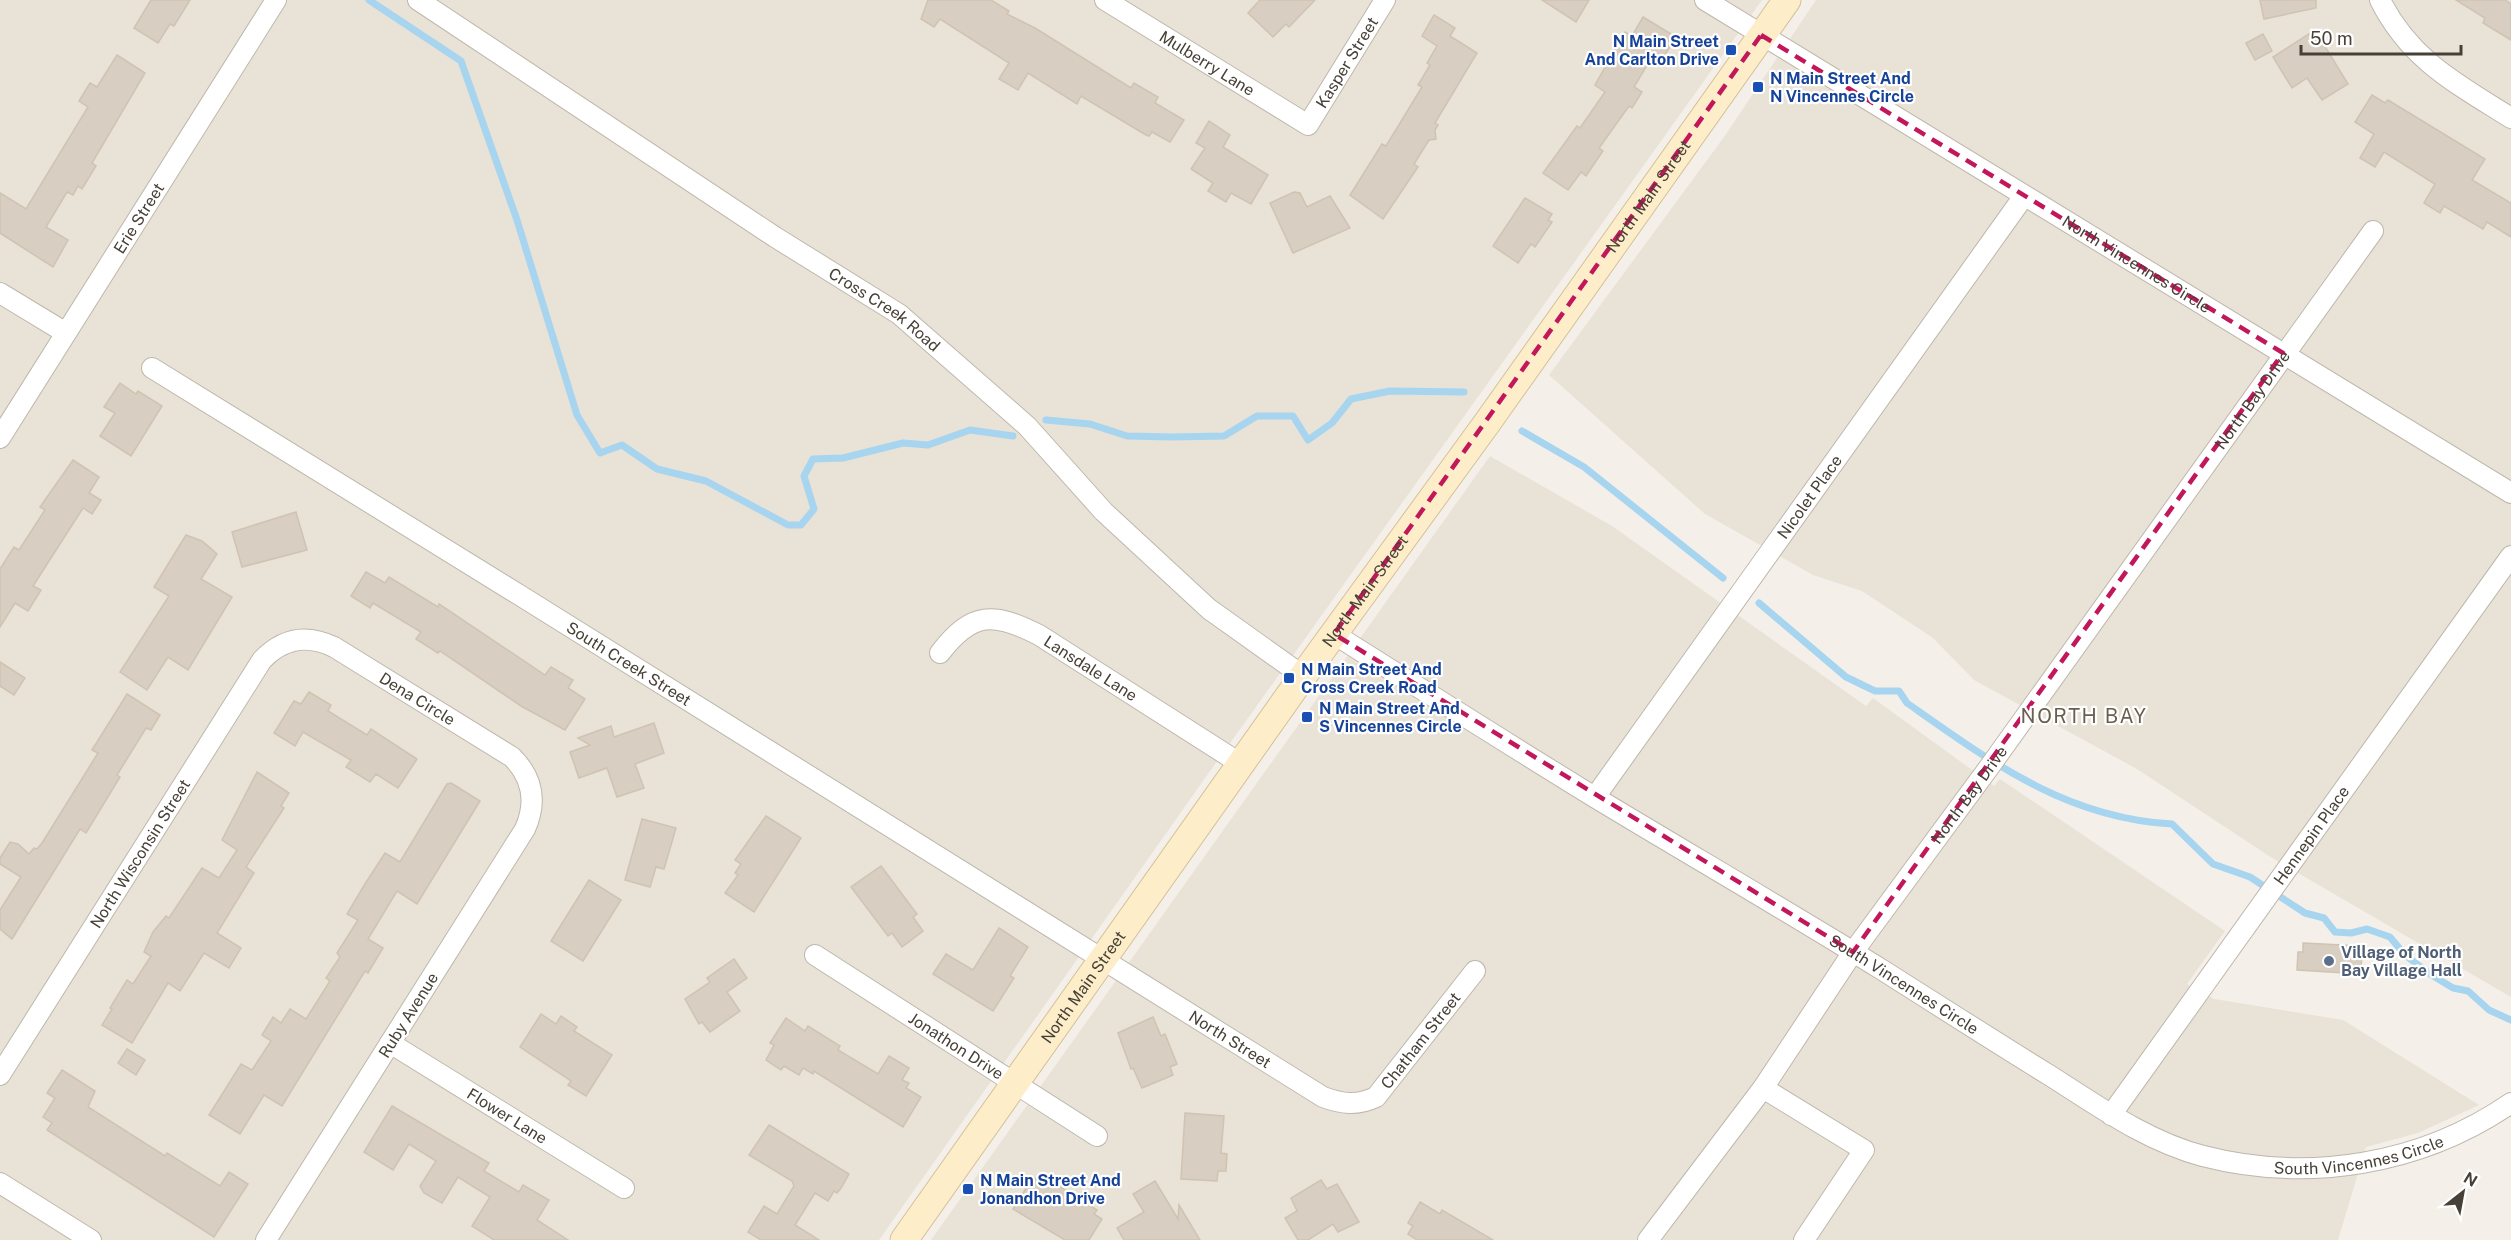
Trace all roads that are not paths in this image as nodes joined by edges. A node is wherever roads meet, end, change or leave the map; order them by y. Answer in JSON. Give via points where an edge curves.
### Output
{"nodes":[{"id":1,"x":276,"y":0,"type":"edge"},
{"id":2,"x":418,"y":0,"type":"edge"},
{"id":3,"x":1105,"y":0,"type":"edge"},
{"id":4,"x":1385,"y":0,"type":"edge"},
{"id":5,"x":1705,"y":0,"type":"edge"},
{"id":6,"x":1787,"y":0,"type":"edge"},
{"id":7,"x":2380,"y":0,"type":"edge"},
{"id":8,"x":1761,"y":35,"type":"junction"},
{"id":9,"x":2511,"y":118,"type":"edge"},
{"id":10,"x":1308,"y":125,"type":"joint"},
{"id":11,"x":2024,"y":195,"type":"junction"},
{"id":12,"x":2373,"y":231,"type":"dead end"},
{"id":13,"x":0,"y":293,"type":"edge"},
{"id":14,"x":66,"y":333,"type":"junction"},
{"id":15,"x":2283,"y":354,"type":"junction"},
{"id":16,"x":152,"y":369,"type":"dead end"},
{"id":17,"x":0,"y":438,"type":"edge"},
{"id":18,"x":2511,"y":493,"type":"edge"},
{"id":19,"x":2511,"y":556,"type":"edge"},
{"id":20,"x":1334,"y":634,"type":"junction"},
{"id":21,"x":290,"y":641,"type":"joint"},
{"id":22,"x":940,"y":652,"type":"dead end"},
{"id":23,"x":1303,"y":676,"type":"junction"},
{"id":24,"x":1240,"y":764,"type":"junction"},
{"id":25,"x":531,"y":783,"type":"joint"},
{"id":26,"x":1595,"y":797,"type":"junction"},
{"id":27,"x":1853,"y":952,"type":"junction"},
{"id":28,"x":815,"y":955,"type":"dead end"},
{"id":29,"x":1104,"y":959,"type":"junction"},
{"id":30,"x":1475,"y":971,"type":"dead end"},
{"id":31,"x":390,"y":1043,"type":"junction"},
{"id":32,"x":0,"y":1075,"type":"edge"},
{"id":33,"x":1016,"y":1083,"type":"junction"},
{"id":34,"x":1763,"y":1088,"type":"junction"},
{"id":35,"x":2511,"y":1103,"type":"edge"},
{"id":36,"x":1362,"y":1104,"type":"joint"},
{"id":37,"x":2112,"y":1115,"type":"junction"},
{"id":38,"x":1097,"y":1136,"type":"dead end"},
{"id":39,"x":0,"y":1184,"type":"edge"},
{"id":40,"x":624,"y":1188,"type":"dead end"},
{"id":41,"x":91,"y":1240,"type":"edge"},
{"id":42,"x":266,"y":1240,"type":"edge"},
{"id":43,"x":904,"y":1240,"type":"edge"},
{"id":44,"x":1648,"y":1240,"type":"edge"},
{"id":45,"x":1804,"y":1240,"type":"edge"}],
"edges":[{"from":1,"to":14,"type":"street","name":"Erie Street"},
{"from":2,"to":23,"type":"street","name":"Cross Creek Road","via":[[775,237],[899,314],[1027,426],[1104,512],[1209,609]]},
{"from":3,"to":10,"type":"street","name":"Mulberry Lane"},
{"from":4,"to":10,"type":"street","name":"Kasper Street"},
{"from":5,"to":8,"type":"street","name":"North Vincennes Circle"},
{"from":6,"to":8,"type":"main road","name":"North Main Street"},
{"from":7,"to":9,"type":"street","via":[[2416,52],[2442,75]]},
{"from":8,"to":11,"type":"street","name":"North Vincennes Circle"},
{"from":8,"to":20,"type":"main road","name":"North Main Street"},
{"from":11,"to":15,"type":"street","name":"North Vincennes Circle"},
{"from":11,"to":26,"type":"street","name":"Nicolet Place"},
{"from":12,"to":15,"type":"street","name":"North Bay Drive"},
{"from":13,"to":14,"type":"street"},
{"from":14,"to":17,"type":"street","name":"Erie Street"},
{"from":15,"to":18,"type":"street","name":"North Vincennes Circle"},
{"from":15,"to":27,"type":"street","name":"North Bay Drive"},
{"from":16,"to":29,"type":"street","name":"South Creek Street"},
{"from":19,"to":37,"type":"street","name":"Hennepin Place"},
{"from":20,"to":23,"type":"main road","name":"North Main Street"},
{"from":20,"to":26,"type":"street","name":"South Vincennes Circle"},
{"from":21,"to":25,"type":"street","name":"Dena Circle","via":[[321,641],[334,647],[512,757]]},
{"from":21,"to":32,"type":"street","name":"North Wisconsin Street","via":[[262,660]]},
{"from":22,"to":24,"type":"street","name":"Lansdale Lane","via":[[955,633],[974,621],[994,619],[1018,624]]},
{"from":23,"to":24,"type":"main road","name":"North Main Street"},
{"from":24,"to":29,"type":"main road","name":"North Main Street"},
{"from":25,"to":31,"type":"street","name":"Ruby Avenue","via":[[533,802],[525,829]]},
{"from":26,"to":27,"type":"street","name":"South Vincennes Circle"},
{"from":27,"to":34,"type":"street","name":"North Bay Drive"},
{"from":27,"to":37,"type":"street","name":"South Vincennes Circle"},
{"from":28,"to":33,"type":"street","name":"Jonathon Drive"},
{"from":29,"to":33,"type":"main road","name":"North Main Street"},
{"from":29,"to":36,"type":"street","name":"North Street","via":[[1323,1097]]},
{"from":30,"to":36,"type":"street","name":"Chatham Street","via":[[1376,1097]]},
{"from":31,"to":40,"type":"street","name":"Flower Lane"},
{"from":31,"to":42,"type":"street","name":"Ruby Avenue"},
{"from":33,"to":38,"type":"street","name":"Jonathon Drive"},
{"from":33,"to":43,"type":"main road","name":"North Main Street"},
{"from":34,"to":44,"type":"street","name":"North Bay Drive"},
{"from":34,"to":45,"type":"street","via":[[1864,1150]]},
{"from":35,"to":37,"type":"street","name":"South Vincennes Circle","via":[[2456,1135],[2415,1150],[2331,1168],[2244,1164],[2201,1155],[2160,1141]]},
{"from":39,"to":41,"type":"street"}]}
